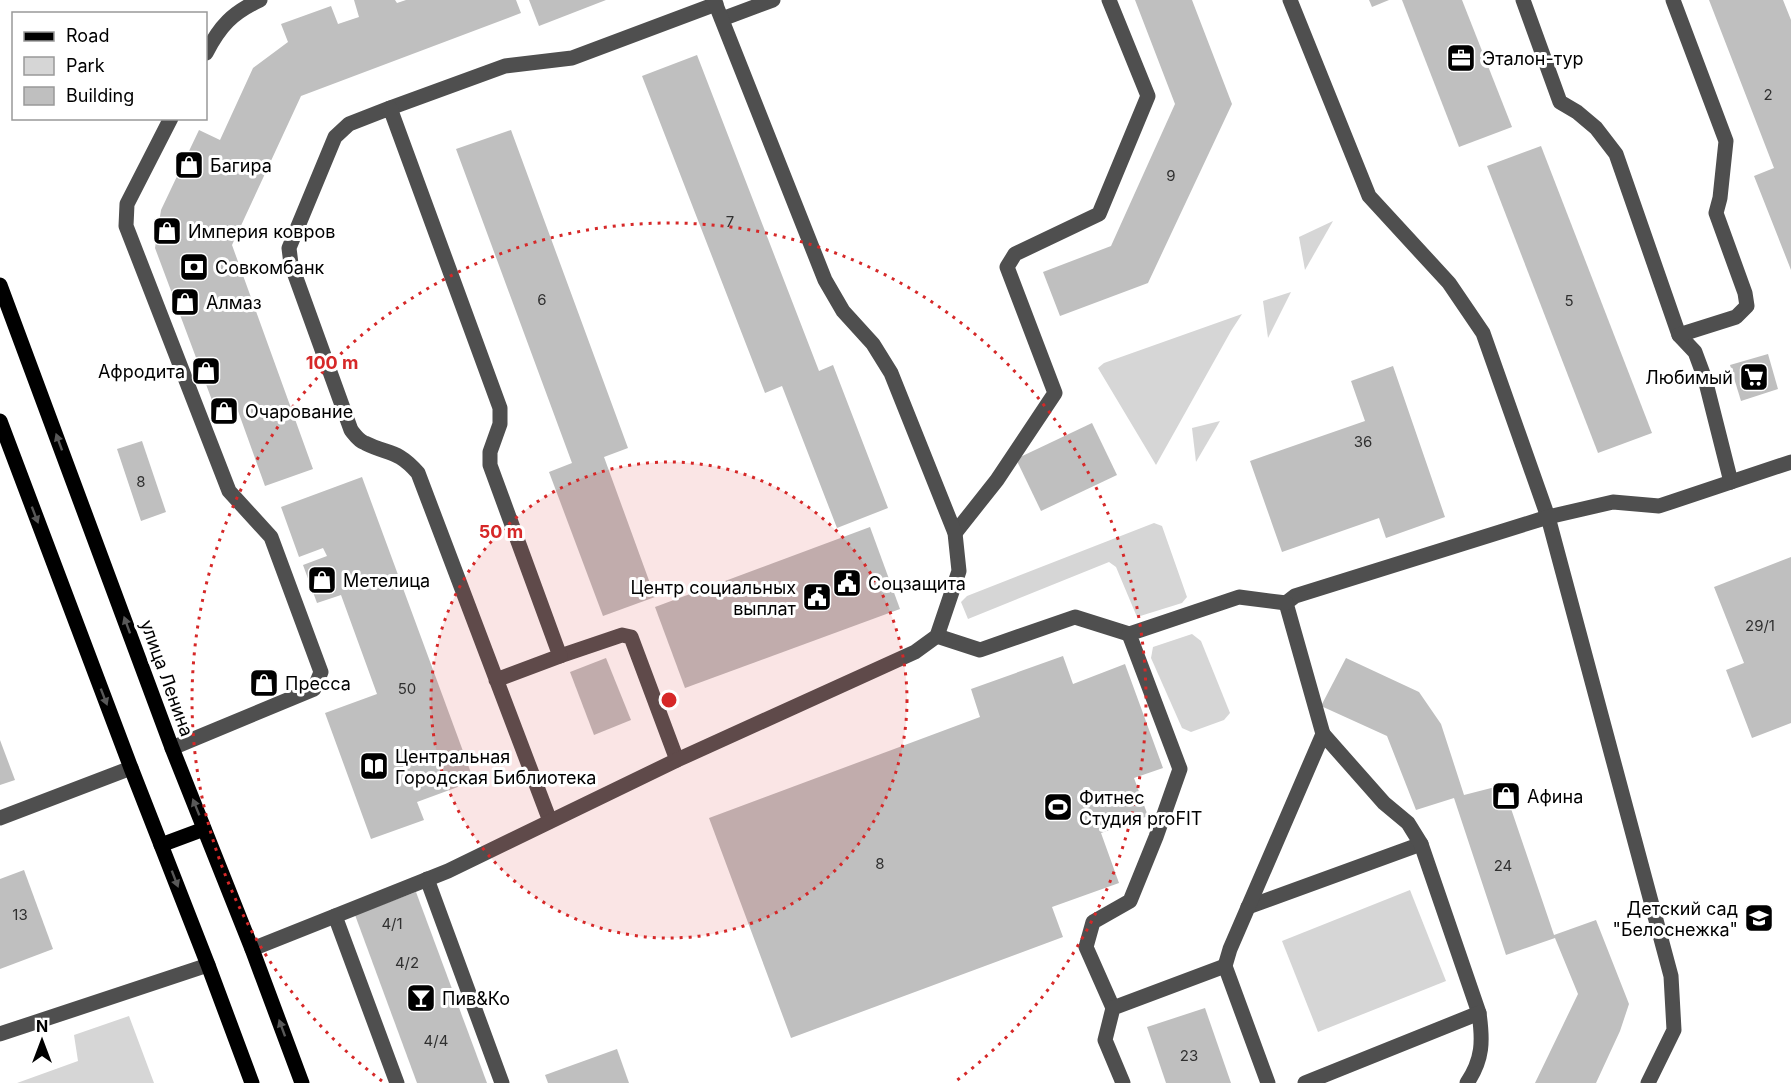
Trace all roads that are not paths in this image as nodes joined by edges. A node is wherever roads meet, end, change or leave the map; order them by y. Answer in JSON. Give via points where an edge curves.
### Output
{"nodes":[{"id":1,"x":260,"y":0,"type":"edge"},
{"id":2,"x":773,"y":0,"type":"edge"},
{"id":3,"x":1109,"y":0,"type":"edge"},
{"id":4,"x":1290,"y":0,"type":"edge"},
{"id":5,"x":1523,"y":0,"type":"edge"},
{"id":6,"x":1673,"y":0,"type":"edge"},
{"id":7,"x":715,"y":2,"type":"edge"},
{"id":8,"x":722,"y":19,"type":"junction"},
{"id":9,"x":207,"y":51,"type":"edge"},
{"id":10,"x":390,"y":108,"type":"junction"},
{"id":11,"x":170,"y":120,"type":"edge"},
{"id":12,"x":0,"y":285,"type":"edge"},
{"id":13,"x":1679,"y":336,"type":"junction"},
{"id":14,"x":0,"y":421,"type":"edge"},
{"id":15,"x":1791,"y":462,"type":"edge"},
{"id":16,"x":1731,"y":482,"type":"junction"},
{"id":17,"x":1548,"y":517,"type":"junction"},
{"id":18,"x":955,"y":533,"type":"junction"},
{"id":19,"x":1286,"y":603,"type":"junction"},
{"id":20,"x":1129,"y":634,"type":"junction"},
{"id":21,"x":937,"y":636,"type":"junction"},
{"id":22,"x":560,"y":657,"type":"junction"},
{"id":23,"x":496,"y":680,"type":"junction"},
{"id":24,"x":1323,"y":734,"type":"junction"},
{"id":25,"x":172,"y":748,"type":"junction"},
{"id":26,"x":678,"y":760,"type":"junction"},
{"id":27,"x":131,"y":768,"type":"junction"},
{"id":28,"x":0,"y":818,"type":"edge"},
{"id":29,"x":550,"y":821,"type":"junction"},
{"id":30,"x":204,"y":829,"type":"junction"},
{"id":31,"x":1421,"y":844,"type":"junction"},
{"id":32,"x":161,"y":845,"type":"junction"},
{"id":33,"x":427,"y":879,"type":"junction"},
{"id":34,"x":1248,"y":907,"type":"junction"},
{"id":35,"x":335,"y":916,"type":"junction"},
{"id":36,"x":252,"y":949,"type":"junction"},
{"id":37,"x":208,"y":965,"type":"junction"},
{"id":38,"x":1225,"y":966,"type":"junction"},
{"id":39,"x":1113,"y":1008,"type":"junction"},
{"id":40,"x":1479,"y":1013,"type":"junction"},
{"id":41,"x":0,"y":1034,"type":"edge"},
{"id":42,"x":252,"y":1083,"type":"edge"},
{"id":43,"x":302,"y":1083,"type":"edge"},
{"id":44,"x":398,"y":1083,"type":"edge"},
{"id":45,"x":502,"y":1083,"type":"edge"},
{"id":46,"x":1124,"y":1083,"type":"edge"},
{"id":47,"x":1268,"y":1083,"type":"edge"},
{"id":48,"x":1305,"y":1083,"type":"edge"},
{"id":49,"x":1467,"y":1083,"type":"edge"},
{"id":50,"x":1648,"y":1083,"type":"edge"}],
"edges":[{"from":1,"to":9,"type":"lane","via":[[239,9],[216,34]]},
{"from":2,"to":8,"type":"lane"},
{"from":3,"to":18,"type":"lane","via":[[1148,96],[1099,214],[1016,254],[1006,267],[1054,393],[997,480]]},
{"from":4,"to":17,"type":"lane","via":[[1369,196],[1449,283],[1482,333]]},
{"from":5,"to":13,"type":"lane","via":[[1560,102],[1596,128],[1616,154]]},
{"from":6,"to":13,"type":"lane","via":[[1726,141],[1716,213],[1747,306],[1736,317]]},
{"from":7,"to":8,"type":"lane"},
{"from":7,"to":10,"type":"lane","via":[[572,58],[505,66]]},
{"from":8,"to":18,"type":"lane","via":[[825,280],[891,373]]},
{"from":10,"to":22,"type":"lane","via":[[500,408],[490,465]]},
{"from":10,"to":23,"type":"lane","via":[[350,124],[335,137],[289,248],[291,264],[351,430],[363,443],[394,452],[418,473]]},
{"from":11,"to":25,"type":"lane","via":[[127,204],[126,226],[229,491],[271,537],[321,672],[314,689]]},
{"from":25,"to":12,"type":"main road","name":"улица Ленина","one_way":true},
{"from":13,"to":16,"type":"lane","via":[[1695,352],[1705,379]]},
{"from":14,"to":27,"type":"main road","one_way":true},
{"from":15,"to":16,"type":"lane"},
{"from":16,"to":17,"type":"lane","via":[[1659,506],[1613,502]]},
{"from":17,"to":19,"type":"lane","via":[[1295,596]]},
{"from":17,"to":50,"type":"lane","via":[[1671,976],[1674,1030]]},
{"from":18,"to":21,"type":"lane","via":[[959,571]]},
{"from":19,"to":20,"type":"lane","via":[[1239,597]]},
{"from":19,"to":24,"type":"lane"},
{"from":20,"to":21,"type":"lane","via":[[1075,617],[980,650]]},
{"from":20,"to":39,"type":"lane","via":[[1180,769],[1130,901],[1093,922],[1086,947]]},
{"from":21,"to":26,"type":"lane","via":[[915,652]]},
{"from":22,"to":23,"type":"lane"},
{"from":22,"to":26,"type":"lane","via":[[622,635],[631,637]]},
{"from":23,"to":29,"type":"lane"},
{"from":24,"to":31,"type":"lane","via":[[1384,803],[1408,823]]},
{"from":24,"to":34,"type":"lane"},
{"from":30,"to":25,"type":"main road","name":"улица Ленина","one_way":true},
{"from":26,"to":29,"type":"lane"},
{"from":27,"to":28,"type":"lane"},
{"from":27,"to":32,"type":"main road"},
{"from":29,"to":33,"type":"lane"},
{"from":30,"to":32,"type":"main road"},
{"from":30,"to":36,"type":"main road","name":"улица Ленина"},
{"from":31,"to":34,"type":"lane"},
{"from":31,"to":40,"type":"lane"},
{"from":32,"to":37,"type":"main road","one_way":true},
{"from":33,"to":35,"type":"lane"},
{"from":33,"to":45,"type":"lane"},
{"from":34,"to":38,"type":"lane"},
{"from":35,"to":36,"type":"lane"},
{"from":35,"to":44,"type":"lane"},
{"from":43,"to":36,"type":"main road","name":"улица Ленина","one_way":true},
{"from":37,"to":41,"type":"lane"},
{"from":37,"to":42,"type":"main road"},
{"from":38,"to":39,"type":"lane"},
{"from":38,"to":47,"type":"lane"},
{"from":39,"to":46,"type":"lane","via":[[1105,1040]]},
{"from":40,"to":48,"type":"lane"},
{"from":40,"to":49,"type":"lane","via":[[1482,1040],[1476,1069]]}]}
